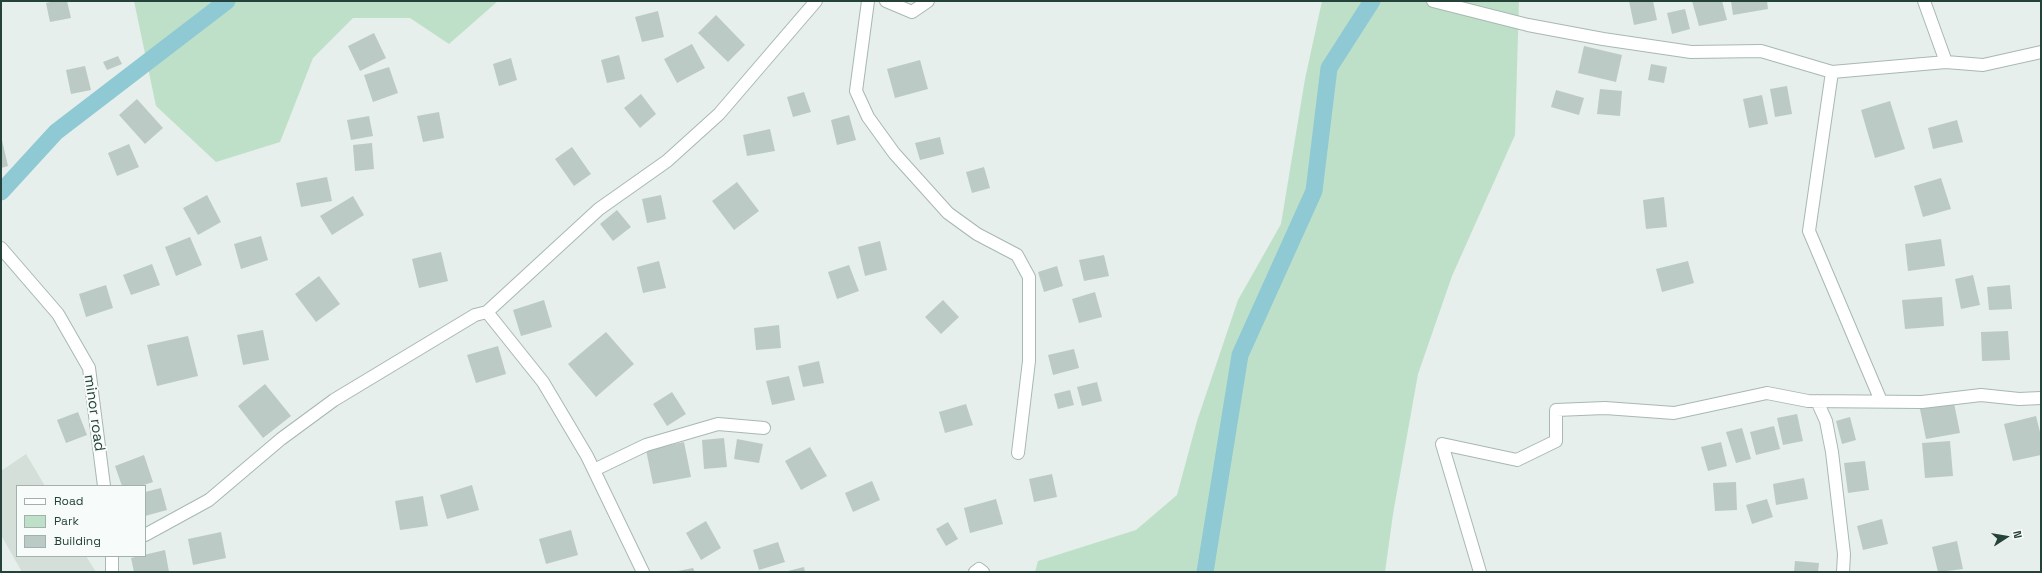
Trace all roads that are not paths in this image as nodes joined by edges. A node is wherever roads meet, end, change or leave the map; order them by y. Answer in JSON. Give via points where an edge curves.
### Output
{"nodes":[{"id":1,"x":816,"y":1,"type":"edge"},
{"id":2,"x":868,"y":1,"type":"edge"},
{"id":3,"x":886,"y":1,"type":"edge"},
{"id":4,"x":928,"y":1,"type":"edge"},
{"id":5,"x":1432,"y":1,"type":"edge"},
{"id":6,"x":1924,"y":1,"type":"edge"},
{"id":7,"x":2041,"y":52,"type":"edge"},
{"id":8,"x":1946,"y":62,"type":"junction"},
{"id":9,"x":1832,"y":72,"type":"junction"},
{"id":10,"x":1,"y":248,"type":"edge"},
{"id":11,"x":487,"y":312,"type":"junction"},
{"id":12,"x":2041,"y":398,"type":"edge"},
{"id":13,"x":1817,"y":401,"type":"junction"},
{"id":14,"x":1881,"y":401,"type":"junction"},
{"id":15,"x":764,"y":428,"type":"dead end"},
{"id":16,"x":1018,"y":453,"type":"dead end"},
{"id":17,"x":594,"y":470,"type":"junction"},
{"id":18,"x":104,"y":485,"type":"edge"},
{"id":19,"x":146,"y":534,"type":"edge"},
{"id":20,"x":112,"y":557,"type":"edge"},
{"id":21,"x":640,"y":571,"type":"edge"},
{"id":22,"x":112,"y":572,"type":"edge"},
{"id":23,"x":975,"y":572,"type":"edge"},
{"id":24,"x":983,"y":572,"type":"edge"},
{"id":25,"x":1480,"y":572,"type":"edge"},
{"id":26,"x":1843,"y":572,"type":"edge"}],
"edges":[{"from":1,"to":11,"type":"street","via":[[720,114],[667,161],[599,209]]},
{"from":2,"to":16,"type":"street","via":[[856,91],[868,117],[894,153],[948,213],[977,234],[1017,255],[1028,277],[1029,361]]},
{"from":3,"to":4,"type":"street","via":[[912,12]]},
{"from":5,"to":9,"type":"street","via":[[1515,23],[1603,39],[1691,52],[1761,51]]},
{"from":6,"to":8,"type":"street"},
{"from":7,"to":8,"type":"street","via":[[1983,66]]},
{"from":8,"to":9,"type":"street"},
{"from":9,"to":14,"type":"street","via":[[1809,231]]},
{"from":10,"to":18,"type":"street","name":"minor road","via":[[58,314],[89,368]]},
{"from":11,"to":17,"type":"street","via":[[543,382]]},
{"from":11,"to":19,"type":"street","via":[[475,315],[334,400],[281,439],[209,500]]},
{"from":12,"to":14,"type":"street","via":[[1981,395],[1922,402]]},
{"from":13,"to":14,"type":"street"},
{"from":13,"to":25,"type":"street","via":[[1767,393],[1674,413],[1605,408],[1556,410],[1556,441],[1518,460],[1442,444]]},
{"from":13,"to":26,"type":"street","via":[[1826,421],[1832,452],[1844,554]]},
{"from":15,"to":17,"type":"street","via":[[718,424],[646,445]]},
{"from":17,"to":21,"type":"street"},
{"from":20,"to":22,"type":"street"},
{"from":23,"to":24,"type":"street","via":[[979,569]]}]}
